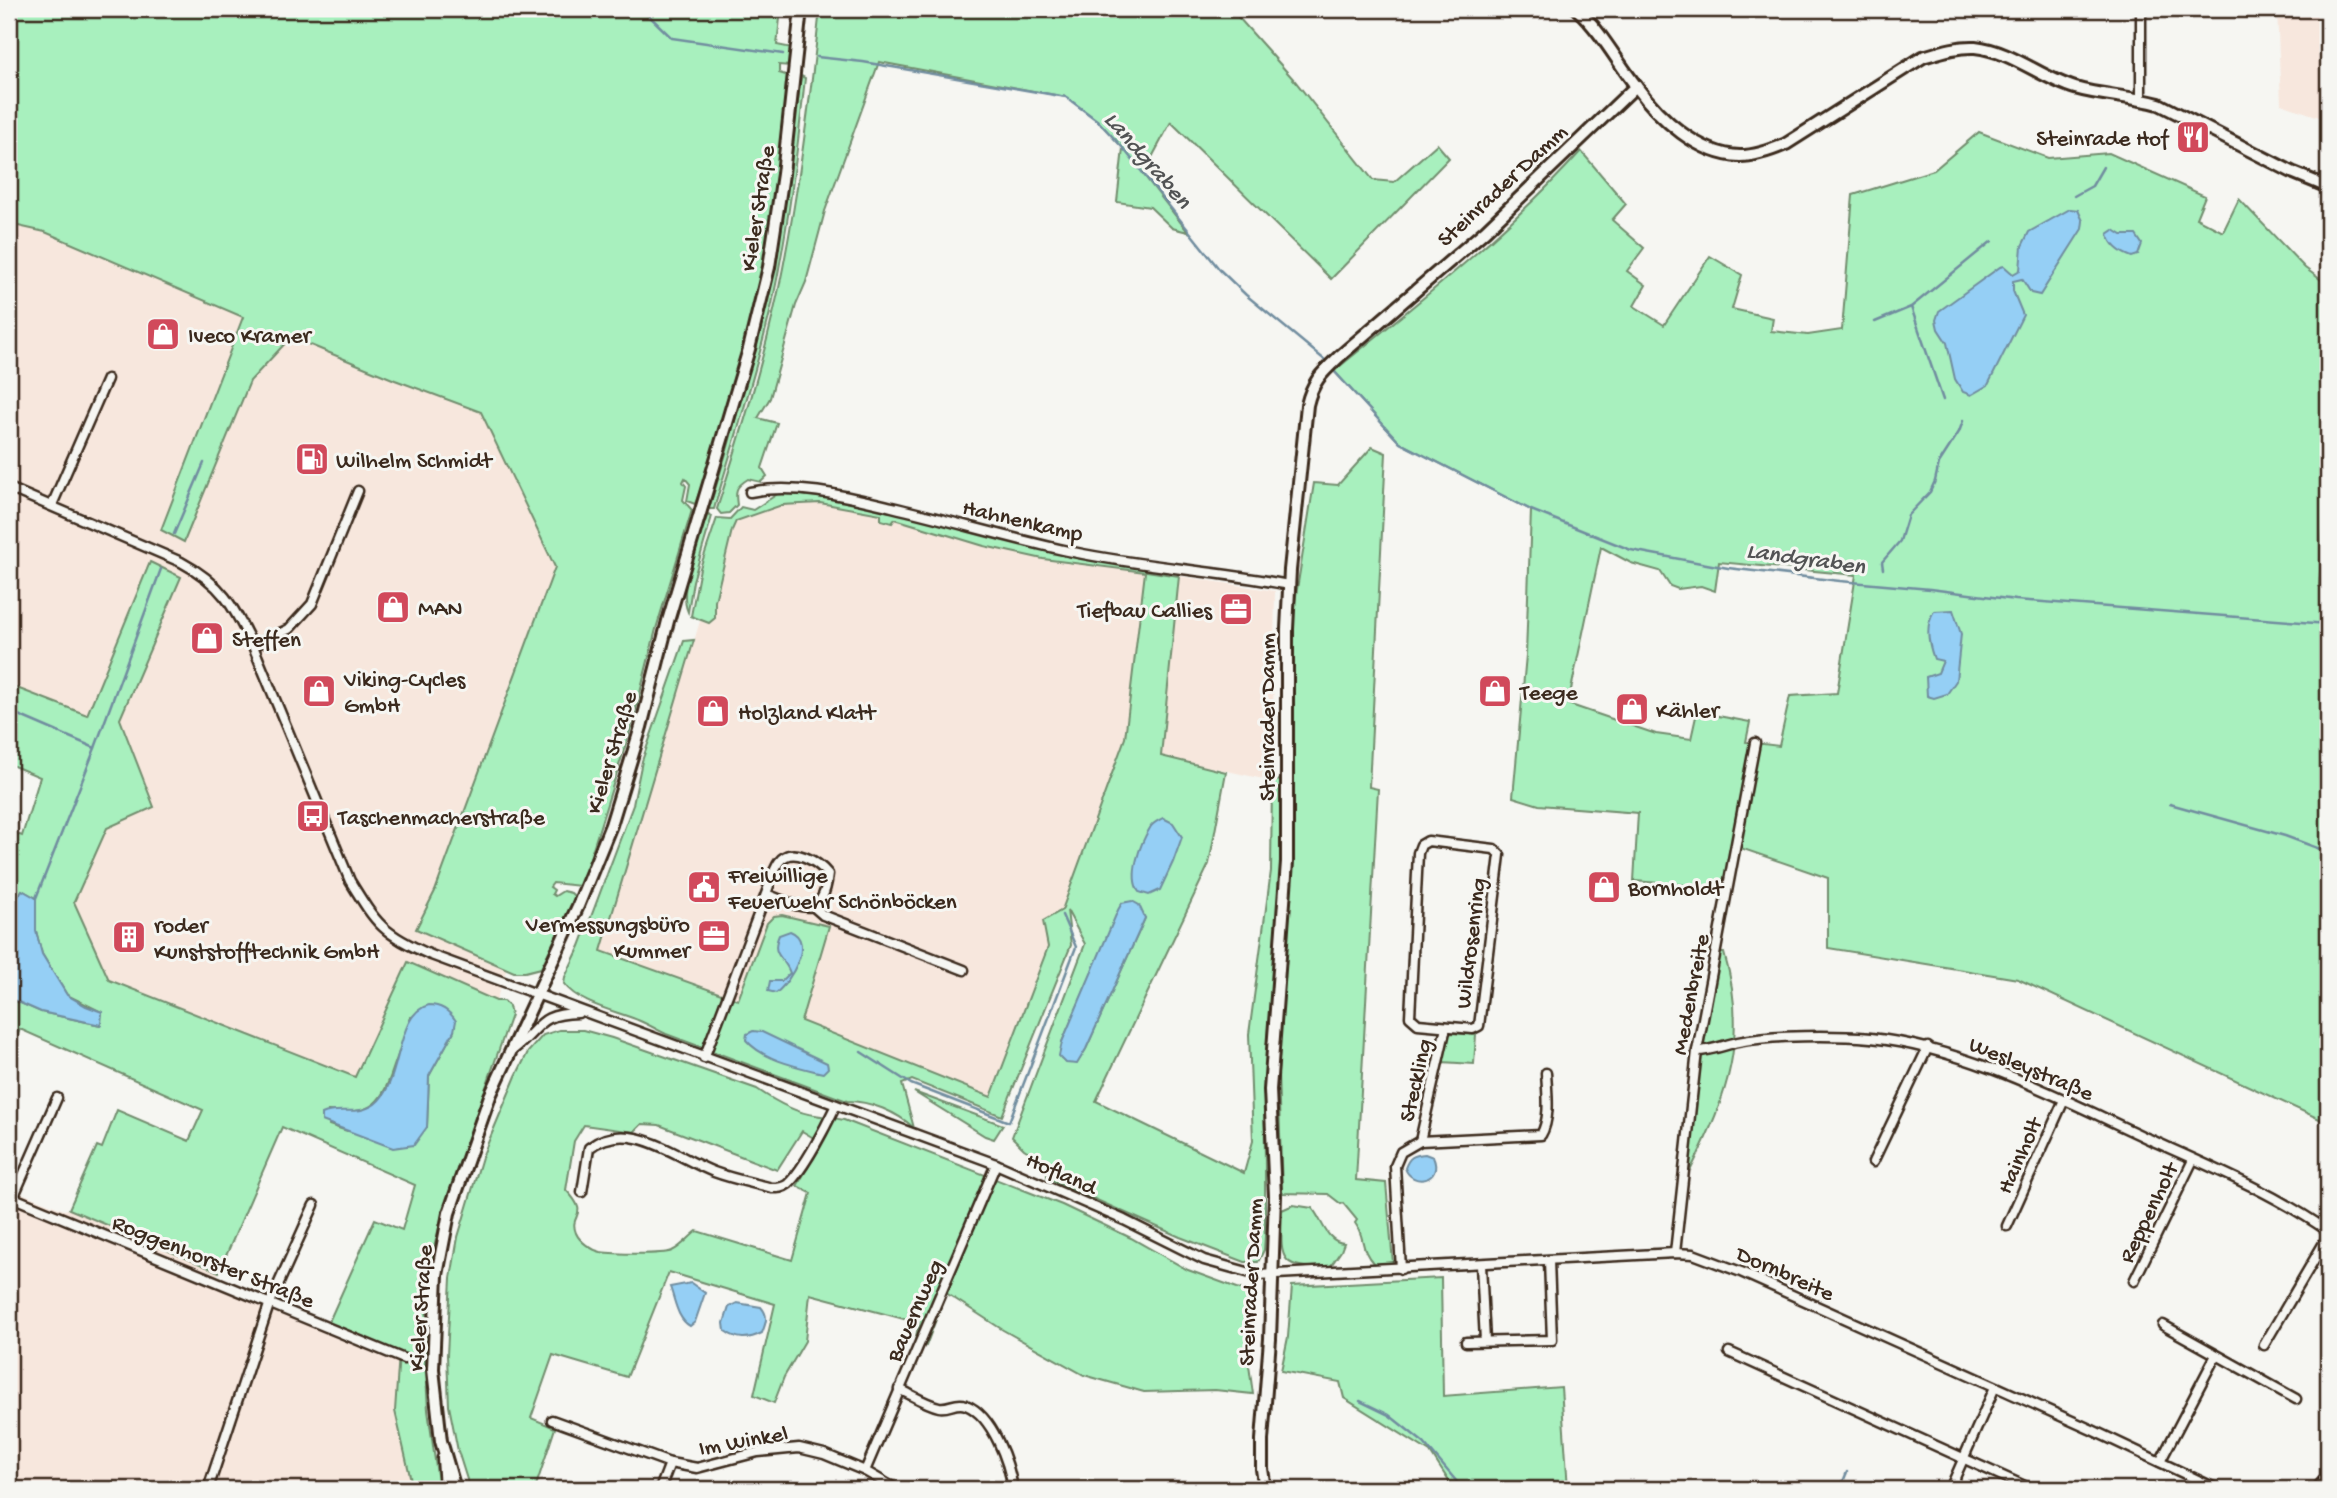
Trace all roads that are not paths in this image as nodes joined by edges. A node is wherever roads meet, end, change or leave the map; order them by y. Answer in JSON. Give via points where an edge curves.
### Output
{"nodes":[{"id":1,"x":801,"y":9,"type":"edge"},
{"id":2,"x":1577,"y":9,"type":"edge"},
{"id":3,"x":2141,"y":9,"type":"edge"},
{"id":4,"x":1636,"y":86,"type":"junction"},
{"id":5,"x":2141,"y":99,"type":"junction"},
{"id":6,"x":2328,"y":187,"type":"edge"},
{"id":7,"x":107,"y":379,"type":"dead end"},
{"id":8,"x":9,"y":488,"type":"edge"},
{"id":9,"x":358,"y":491,"type":"dead end"},
{"id":10,"x":750,"y":492,"type":"dead end"},
{"id":11,"x":52,"y":506,"type":"junction"},
{"id":12,"x":1289,"y":585,"type":"junction"},
{"id":13,"x":253,"y":646,"type":"junction"},
{"id":14,"x":1755,"y":743,"type":"dead end"},
{"id":15,"x":766,"y":894,"type":"junction"},
{"id":16,"x":814,"y":908,"type":"junction"},
{"id":17,"x":964,"y":970,"type":"dead end"},
{"id":18,"x":537,"y":995,"type":"junction"},
{"id":19,"x":584,"y":1012,"type":"junction"},
{"id":20,"x":1447,"y":1027,"type":"junction"},
{"id":21,"x":1928,"y":1047,"type":"junction"},
{"id":22,"x":514,"y":1049,"type":"junction"},
{"id":23,"x":1697,"y":1051,"type":"junction"},
{"id":24,"x":704,"y":1058,"type":"junction"},
{"id":25,"x":1546,"y":1073,"type":"dead end"},
{"id":26,"x":57,"y":1098,"type":"dead end"},
{"id":27,"x":2064,"y":1100,"type":"junction"},
{"id":28,"x":836,"y":1105,"type":"junction"},
{"id":29,"x":1420,"y":1141,"type":"junction"},
{"id":30,"x":2193,"y":1160,"type":"junction"},
{"id":31,"x":1873,"y":1162,"type":"dead end"},
{"id":32,"x":996,"y":1164,"type":"junction"},
{"id":33,"x":582,"y":1192,"type":"dead end"},
{"id":34,"x":11,"y":1197,"type":"edge"},
{"id":35,"x":314,"y":1205,"type":"dead end"},
{"id":36,"x":2007,"y":1226,"type":"dead end"},
{"id":37,"x":2328,"y":1231,"type":"edge"},
{"id":38,"x":2328,"y":1236,"type":"edge"},
{"id":39,"x":1675,"y":1253,"type":"junction"},
{"id":40,"x":1549,"y":1261,"type":"junction"},
{"id":41,"x":1481,"y":1265,"type":"junction"},
{"id":42,"x":1401,"y":1269,"type":"junction"},
{"id":43,"x":1270,"y":1276,"type":"junction"},
{"id":44,"x":2134,"y":1281,"type":"dead end"},
{"id":45,"x":269,"y":1305,"type":"junction"},
{"id":46,"x":2163,"y":1325,"type":"dead end"},
{"id":47,"x":1485,"y":1341,"type":"junction"},
{"id":48,"x":1466,"y":1342,"type":"dead end"},
{"id":49,"x":2264,"y":1345,"type":"dead end"},
{"id":50,"x":1729,"y":1352,"type":"dead end"},
{"id":51,"x":2216,"y":1355,"type":"junction"},
{"id":52,"x":404,"y":1359,"type":"dead end"},
{"id":53,"x":1995,"y":1387,"type":"junction"},
{"id":54,"x":899,"y":1389,"type":"junction"},
{"id":55,"x":2296,"y":1399,"type":"dead end"},
{"id":56,"x":552,"y":1420,"type":"dead end"},
{"id":57,"x":441,"y":1441,"type":"junction"},
{"id":58,"x":1964,"y":1458,"type":"junction"},
{"id":59,"x":2160,"y":1462,"type":"junction"},
{"id":60,"x":670,"y":1463,"type":"junction"},
{"id":61,"x":865,"y":1471,"type":"junction"},
{"id":62,"x":2328,"y":1475,"type":"edge"},
{"id":63,"x":208,"y":1489,"type":"edge"},
{"id":64,"x":444,"y":1489,"type":"edge"},
{"id":65,"x":455,"y":1489,"type":"edge"},
{"id":66,"x":660,"y":1489,"type":"edge"},
{"id":67,"x":896,"y":1489,"type":"edge"},
{"id":68,"x":1013,"y":1489,"type":"edge"},
{"id":69,"x":1265,"y":1489,"type":"edge"},
{"id":70,"x":1950,"y":1489,"type":"edge"},
{"id":71,"x":2031,"y":1489,"type":"edge"},
{"id":72,"x":2217,"y":1489,"type":"edge"},
{"id":73,"x":2316,"y":1489,"type":"edge"}],
"edges":[{"from":1,"to":18,"type":"main road","name":"Kieler Straße","via":[[769,267],[749,349],[611,825]]},
{"from":2,"to":4,"type":"main road"},
{"from":3,"to":5,"type":"street"},
{"from":4,"to":5,"type":"main road","via":[[1667,119],[1706,148],[1744,156],[1786,144],[1923,57],[1948,49],[1975,47],[2074,88]]},
{"from":4,"to":12,"type":"main road","name":"Steinrader Damm","via":[[1485,231],[1318,377],[1307,405]]},
{"from":5,"to":6,"type":"main road"},
{"from":7,"to":11,"type":"street"},
{"from":8,"to":11,"type":"street"},
{"from":9,"to":13,"type":"street","via":[[312,604],[289,629]]},
{"from":10,"to":12,"type":"street","name":"Hahnenkamp","via":[[770,488],[831,494],[1077,553]]},
{"from":11,"to":13,"type":"street","via":[[202,573],[219,588]]},
{"from":12,"to":43,"type":"main road","name":"Steinrader Damm","via":[[1287,862],[1270,1090],[1275,1196]]},
{"from":13,"to":18,"type":"street","via":[[351,881],[371,916],[404,943]]},
{"from":14,"to":23,"type":"street","name":"Medenbreite"},
{"from":15,"to":16,"type":"street"},
{"from":15,"to":16,"type":"street","via":[[779,861],[797,855],[818,862],[828,874],[821,901]]},
{"from":15,"to":24,"type":"street"},
{"from":16,"to":17,"type":"street"},
{"from":18,"to":19,"type":"street","name":"Hofland"},
{"from":18,"to":22,"type":"main road","name":"Kieler Straße"},
{"from":19,"to":22,"type":"street","via":[[547,1018]]},
{"from":19,"to":24,"type":"street","name":"Hofland"},
{"from":20,"to":20,"type":"street","name":"Wildrosenring","via":[[1479,1026],[1500,855],[1494,849],[1428,841],[1418,853],[1410,1017],[1418,1024]]},
{"from":20,"to":29,"type":"street","name":"Steckling"},
{"from":21,"to":23,"type":"street","name":"Wesleystraße","via":[[1829,1037],[1742,1041]]},
{"from":21,"to":27,"type":"street","name":"Wesleystraße"},
{"from":21,"to":31,"type":"street"},
{"from":22,"to":57,"type":"main road","name":"Kieler Straße","via":[[470,1149],[449,1213],[437,1275],[433,1369]]},
{"from":23,"to":39,"type":"street","name":"Medenbreite"},
{"from":24,"to":28,"type":"street","name":"Hofland"},
{"from":25,"to":29,"type":"street","via":[[1547,1106],[1541,1135]]},
{"from":26,"to":34,"type":"street"},
{"from":27,"to":30,"type":"street","name":"Wesleystraße"},
{"from":27,"to":36,"type":"street","name":"Hainholt"},
{"from":28,"to":32,"type":"street","name":"Hofland"},
{"from":28,"to":33,"type":"street","via":[[802,1164],[780,1188],[715,1173],[643,1139],[618,1136],[600,1139],[589,1148]]},
{"from":29,"to":42,"type":"street","via":[[1401,1152],[1395,1166]]},
{"from":30,"to":37,"type":"street","name":"Wesleystraße"},
{"from":30,"to":44,"type":"street","name":"Reppenholt"},
{"from":32,"to":43,"type":"street","name":"Hofland","via":[[1204,1260]]},
{"from":32,"to":54,"type":"street","name":"Bauernweg"},
{"from":34,"to":45,"type":"street","name":"Roggenhorster Straße"},
{"from":35,"to":45,"type":"street"},
{"from":38,"to":49,"type":"street"},
{"from":39,"to":40,"type":"street","name":"Dornbreite"},
{"from":39,"to":53,"type":"street","name":"Dornbreite","via":[[1719,1263]]},
{"from":40,"to":41,"type":"street","name":"Dornbreite"},
{"from":40,"to":47,"type":"street","via":[[1552,1340]]},
{"from":41,"to":42,"type":"street","name":"Dornbreite"},
{"from":41,"to":47,"type":"street"},
{"from":42,"to":43,"type":"street","name":"Dornbreite"},
{"from":43,"to":69,"type":"main road","name":"Steinrader Damm","via":[[1262,1440]]},
{"from":45,"to":52,"type":"street","name":"Roggenhorster Straße"},
{"from":45,"to":63,"type":"street"},
{"from":46,"to":51,"type":"street"},
{"from":47,"to":48,"type":"street"},
{"from":50,"to":58,"type":"street"},
{"from":51,"to":55,"type":"street"},
{"from":51,"to":59,"type":"street"},
{"from":53,"to":58,"type":"street"},
{"from":53,"to":59,"type":"street","name":"Dornbreite"},
{"from":54,"to":61,"type":"street","name":"Bauernweg"},
{"from":54,"to":68,"type":"street","via":[[939,1407],[967,1406],[983,1420],[1009,1464]]},
{"from":56,"to":60,"type":"street","name":"Im Winkel"},
{"from":57,"to":64,"type":"street"},
{"from":57,"to":65,"type":"main road","name":"Kieler Straße"},
{"from":58,"to":70,"type":"street"},
{"from":58,"to":71,"type":"street"},
{"from":59,"to":72,"type":"street","name":"Dornbreite"},
{"from":60,"to":61,"type":"street","name":"Im Winkel","via":[[697,1468],[758,1452],[799,1448]]},
{"from":60,"to":66,"type":"street"},
{"from":61,"to":67,"type":"street","name":"Im Winkel"},
{"from":62,"to":73,"type":"street"}]}
